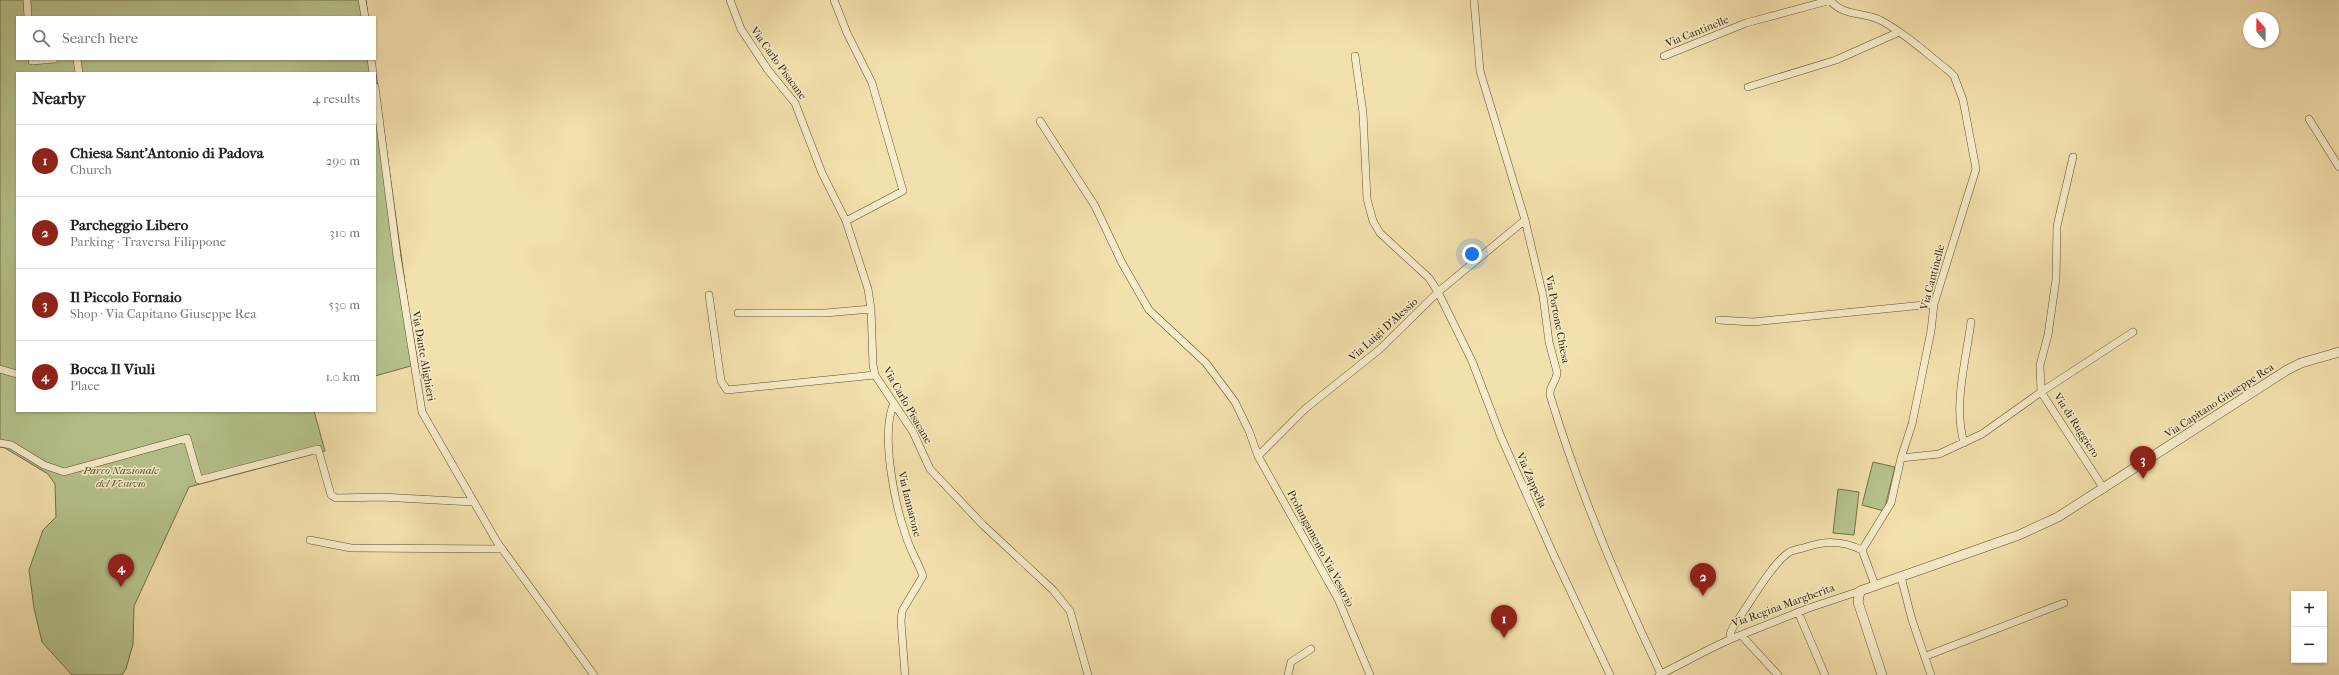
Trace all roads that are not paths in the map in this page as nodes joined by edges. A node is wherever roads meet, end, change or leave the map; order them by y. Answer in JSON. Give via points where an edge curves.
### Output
{"nodes":[{"id":1,"x":27,"y":0,"type":"edge"},
{"id":2,"x":362,"y":0,"type":"edge"},
{"id":3,"x":730,"y":0,"type":"edge"},
{"id":4,"x":834,"y":0,"type":"edge"},
{"id":5,"x":1474,"y":0,"type":"edge"},
{"id":6,"x":1830,"y":0,"type":"edge"},
{"id":7,"x":28,"y":16,"type":"edge"},
{"id":8,"x":365,"y":16,"type":"edge"},
{"id":9,"x":1899,"y":32,"type":"junction"},
{"id":10,"x":1355,"y":56,"type":"dead end"},
{"id":11,"x":1664,"y":56,"type":"dead end"},
{"id":12,"x":32,"y":60,"type":"edge"},
{"id":13,"x":43,"y":60,"type":"edge"},
{"id":14,"x":77,"y":60,"type":"edge"},
{"id":15,"x":371,"y":60,"type":"edge"},
{"id":16,"x":79,"y":72,"type":"edge"},
{"id":17,"x":373,"y":72,"type":"edge"},
{"id":18,"x":1748,"y":87,"type":"dead end"},
{"id":19,"x":376,"y":95,"type":"edge"},
{"id":20,"x":2309,"y":119,"type":"dead end"},
{"id":21,"x":1040,"y":121,"type":"dead end"},
{"id":22,"x":2073,"y":157,"type":"dead end"},
{"id":23,"x":2339,"y":167,"type":"edge"},
{"id":24,"x":1525,"y":220,"type":"junction"},
{"id":25,"x":846,"y":222,"type":"junction"},
{"id":26,"x":1438,"y":292,"type":"junction"},
{"id":27,"x":709,"y":295,"type":"dead end"},
{"id":28,"x":1934,"y":304,"type":"junction"},
{"id":29,"x":872,"y":309,"type":"junction"},
{"id":30,"x":738,"y":312,"type":"dead end"},
{"id":31,"x":1719,"y":320,"type":"dead end"},
{"id":32,"x":1971,"y":322,"type":"dead end"},
{"id":33,"x":2133,"y":332,"type":"dead end"},
{"id":34,"x":2339,"y":352,"type":"edge"},
{"id":35,"x":0,"y":369,"type":"edge"},
{"id":36,"x":16,"y":374,"type":"edge"},
{"id":37,"x":875,"y":375,"type":"junction"},
{"id":38,"x":2041,"y":392,"type":"junction"},
{"id":39,"x":894,"y":403,"type":"junction"},
{"id":40,"x":0,"y":443,"type":"edge"},
{"id":41,"x":1964,"y":443,"type":"junction"},
{"id":42,"x":1258,"y":456,"type":"junction"},
{"id":43,"x":1901,"y":458,"type":"junction"},
{"id":44,"x":2104,"y":489,"type":"junction"},
{"id":45,"x":473,"y":502,"type":"junction"},
{"id":46,"x":310,"y":540,"type":"dead end"},
{"id":47,"x":502,"y":550,"type":"junction"},
{"id":48,"x":1862,"y":550,"type":"junction"},
{"id":49,"x":1901,"y":577,"type":"junction"},
{"id":50,"x":1876,"y":585,"type":"junction"},
{"id":51,"x":1860,"y":591,"type":"junction"},
{"id":52,"x":2064,"y":603,"type":"dead end"},
{"id":53,"x":1798,"y":612,"type":"junction"},
{"id":54,"x":1741,"y":635,"type":"junction"},
{"id":55,"x":1731,"y":637,"type":"junction"},
{"id":56,"x":1311,"y":649,"type":"dead end"},
{"id":57,"x":1926,"y":656,"type":"junction"},
{"id":58,"x":1660,"y":674,"type":"edge"},
{"id":59,"x":594,"y":675,"type":"edge"},
{"id":60,"x":905,"y":675,"type":"edge"},
{"id":61,"x":1088,"y":675,"type":"edge"},
{"id":62,"x":1288,"y":675,"type":"edge"},
{"id":63,"x":1370,"y":675,"type":"edge"},
{"id":64,"x":1610,"y":675,"type":"edge"},
{"id":65,"x":1778,"y":675,"type":"edge"},
{"id":66,"x":1825,"y":675,"type":"edge"},
{"id":67,"x":1882,"y":675,"type":"edge"},
{"id":68,"x":1931,"y":675,"type":"edge"}],
"edges":[{"from":1,"to":7,"type":"street"},
{"from":2,"to":8,"type":"street"},
{"from":3,"to":25,"type":"street","name":"Via Carlo Pisacane","via":[[741,29],[768,70],[796,103],[822,173]]},
{"from":4,"to":25,"type":"street","via":[[872,83],[903,191]]},
{"from":5,"to":24,"type":"street","name":"Via Portone Chiesa","via":[[1480,71]]},
{"from":6,"to":9,"type":"street","name":"Via Cantinelle","via":[[1842,11],[1866,14]]},
{"from":6,"to":11,"type":"street","name":"Via Cantinelle","via":[[1746,23]]},
{"from":9,"to":18,"type":"street","via":[[1836,60]]},
{"from":9,"to":28,"type":"street","name":"Via Cantinelle","via":[[1954,76],[1963,100],[1977,164]]},
{"from":10,"to":26,"type":"street","name":"Via Zappella","via":[[1364,113],[1367,199],[1373,221],[1380,233],[1429,278]]},
{"from":12,"to":13,"type":"street"},
{"from":14,"to":16,"type":"street"},
{"from":15,"to":17,"type":"street"},
{"from":19,"to":45,"type":"street","name":"Via Dante Alighieri","via":[[398,264],[422,412]]},
{"from":20,"to":23,"type":"street"},
{"from":21,"to":42,"type":"street","name":"Prolungamento Via Vesuvio","via":[[1095,206],[1122,263],[1149,310],[1206,363],[1235,402]]},
{"from":22,"to":38,"type":"street","via":[[2057,226],[2056,279],[2048,336],[2040,365]]},
{"from":24,"to":26,"type":"street","name":"Via Luigi D'Alessio"},
{"from":24,"to":58,"type":"street","name":"Via Portone Chiesa","via":[[1557,372],[1557,377],[1549,388],[1550,395],[1565,445],[1592,515]]},
{"from":25,"to":29,"type":"street","name":"Via Carlo Pisacane"},
{"from":26,"to":42,"type":"street","name":"Via Luigi D'Alessio","via":[[1380,349],[1305,409]]},
{"from":26,"to":64,"type":"street","name":"Via Zappella","via":[[1472,361],[1501,437]]},
{"from":27,"to":37,"type":"street","via":[[722,381],[728,390]]},
{"from":28,"to":31,"type":"street","via":[[1753,322]]},
{"from":28,"to":43,"type":"street","name":"Via Cantinelle","via":[[1912,424]]},
{"from":29,"to":30,"type":"street","via":[[825,313]]},
{"from":29,"to":37,"type":"street","name":"Via Carlo Pisacane"},
{"from":32,"to":41,"type":"street","via":[[1962,386],[1960,428]]},
{"from":33,"to":38,"type":"street"},
{"from":34,"to":44,"type":"street","name":"Via Capitano Giuseppe Rea","via":[[2287,370]]},
{"from":35,"to":36,"type":"street"},
{"from":37,"to":39,"type":"street","name":"Via Carlo Pisacane"},
{"from":38,"to":41,"type":"street","name":"Via di Ruggiero","via":[[1982,434]]},
{"from":38,"to":44,"type":"street","name":"Via di Ruggiero"},
{"from":39,"to":60,"type":"street","name":"Via Iannarone","via":[[889,412],[891,472],[905,535],[923,576],[902,611]]},
{"from":39,"to":61,"type":"street","name":"Via Carlo Pisacane","via":[[913,432],[930,469],[983,525],[1053,590],[1070,611]]},
{"from":40,"to":45,"type":"street","via":[[11,445],[44,465],[64,472],[187,438],[199,480],[318,449],[330,495],[336,498],[381,497]]},
{"from":41,"to":43,"type":"street","name":"Via di Ruggiero","via":[[1939,454]]},
{"from":42,"to":63,"type":"street","name":"Prolungamento Via Vesuvio","via":[[1338,599]]},
{"from":43,"to":48,"type":"street","name":"Via Cantinelle","via":[[1891,503]]},
{"from":44,"to":49,"type":"street","name":"Via Capitano Giuseppe Rea","via":[[2038,527]]},
{"from":45,"to":47,"type":"street","name":"Via Dante Alighieri"},
{"from":46,"to":47,"type":"street","via":[[351,548]]},
{"from":47,"to":59,"type":"street","name":"Via Dante Alighieri"},
{"from":48,"to":50,"type":"street"},
{"from":48,"to":55,"type":"street","via":[[1833,541],[1789,552],[1776,565],[1733,627]]},
{"from":49,"to":50,"type":"street","name":"Via Capitano Giuseppe Rea"},
{"from":49,"to":57,"type":"street","via":[[1912,620]]},
{"from":50,"to":51,"type":"street","name":"Via Regina Margherita"},
{"from":51,"to":53,"type":"street","name":"Via Regina Margherita"},
{"from":51,"to":67,"type":"street","via":[[1858,602]]},
{"from":52,"to":57,"type":"street"},
{"from":53,"to":54,"type":"street","name":"Via Regina Margherita"},
{"from":53,"to":66,"type":"street"},
{"from":54,"to":55,"type":"street","name":"Via Regina Margherita"},
{"from":54,"to":65,"type":"street"},
{"from":55,"to":58,"type":"street","name":"Via Regina Margherita"},
{"from":56,"to":62,"type":"street","via":[[1291,662]]},
{"from":57,"to":68,"type":"street"}]}
